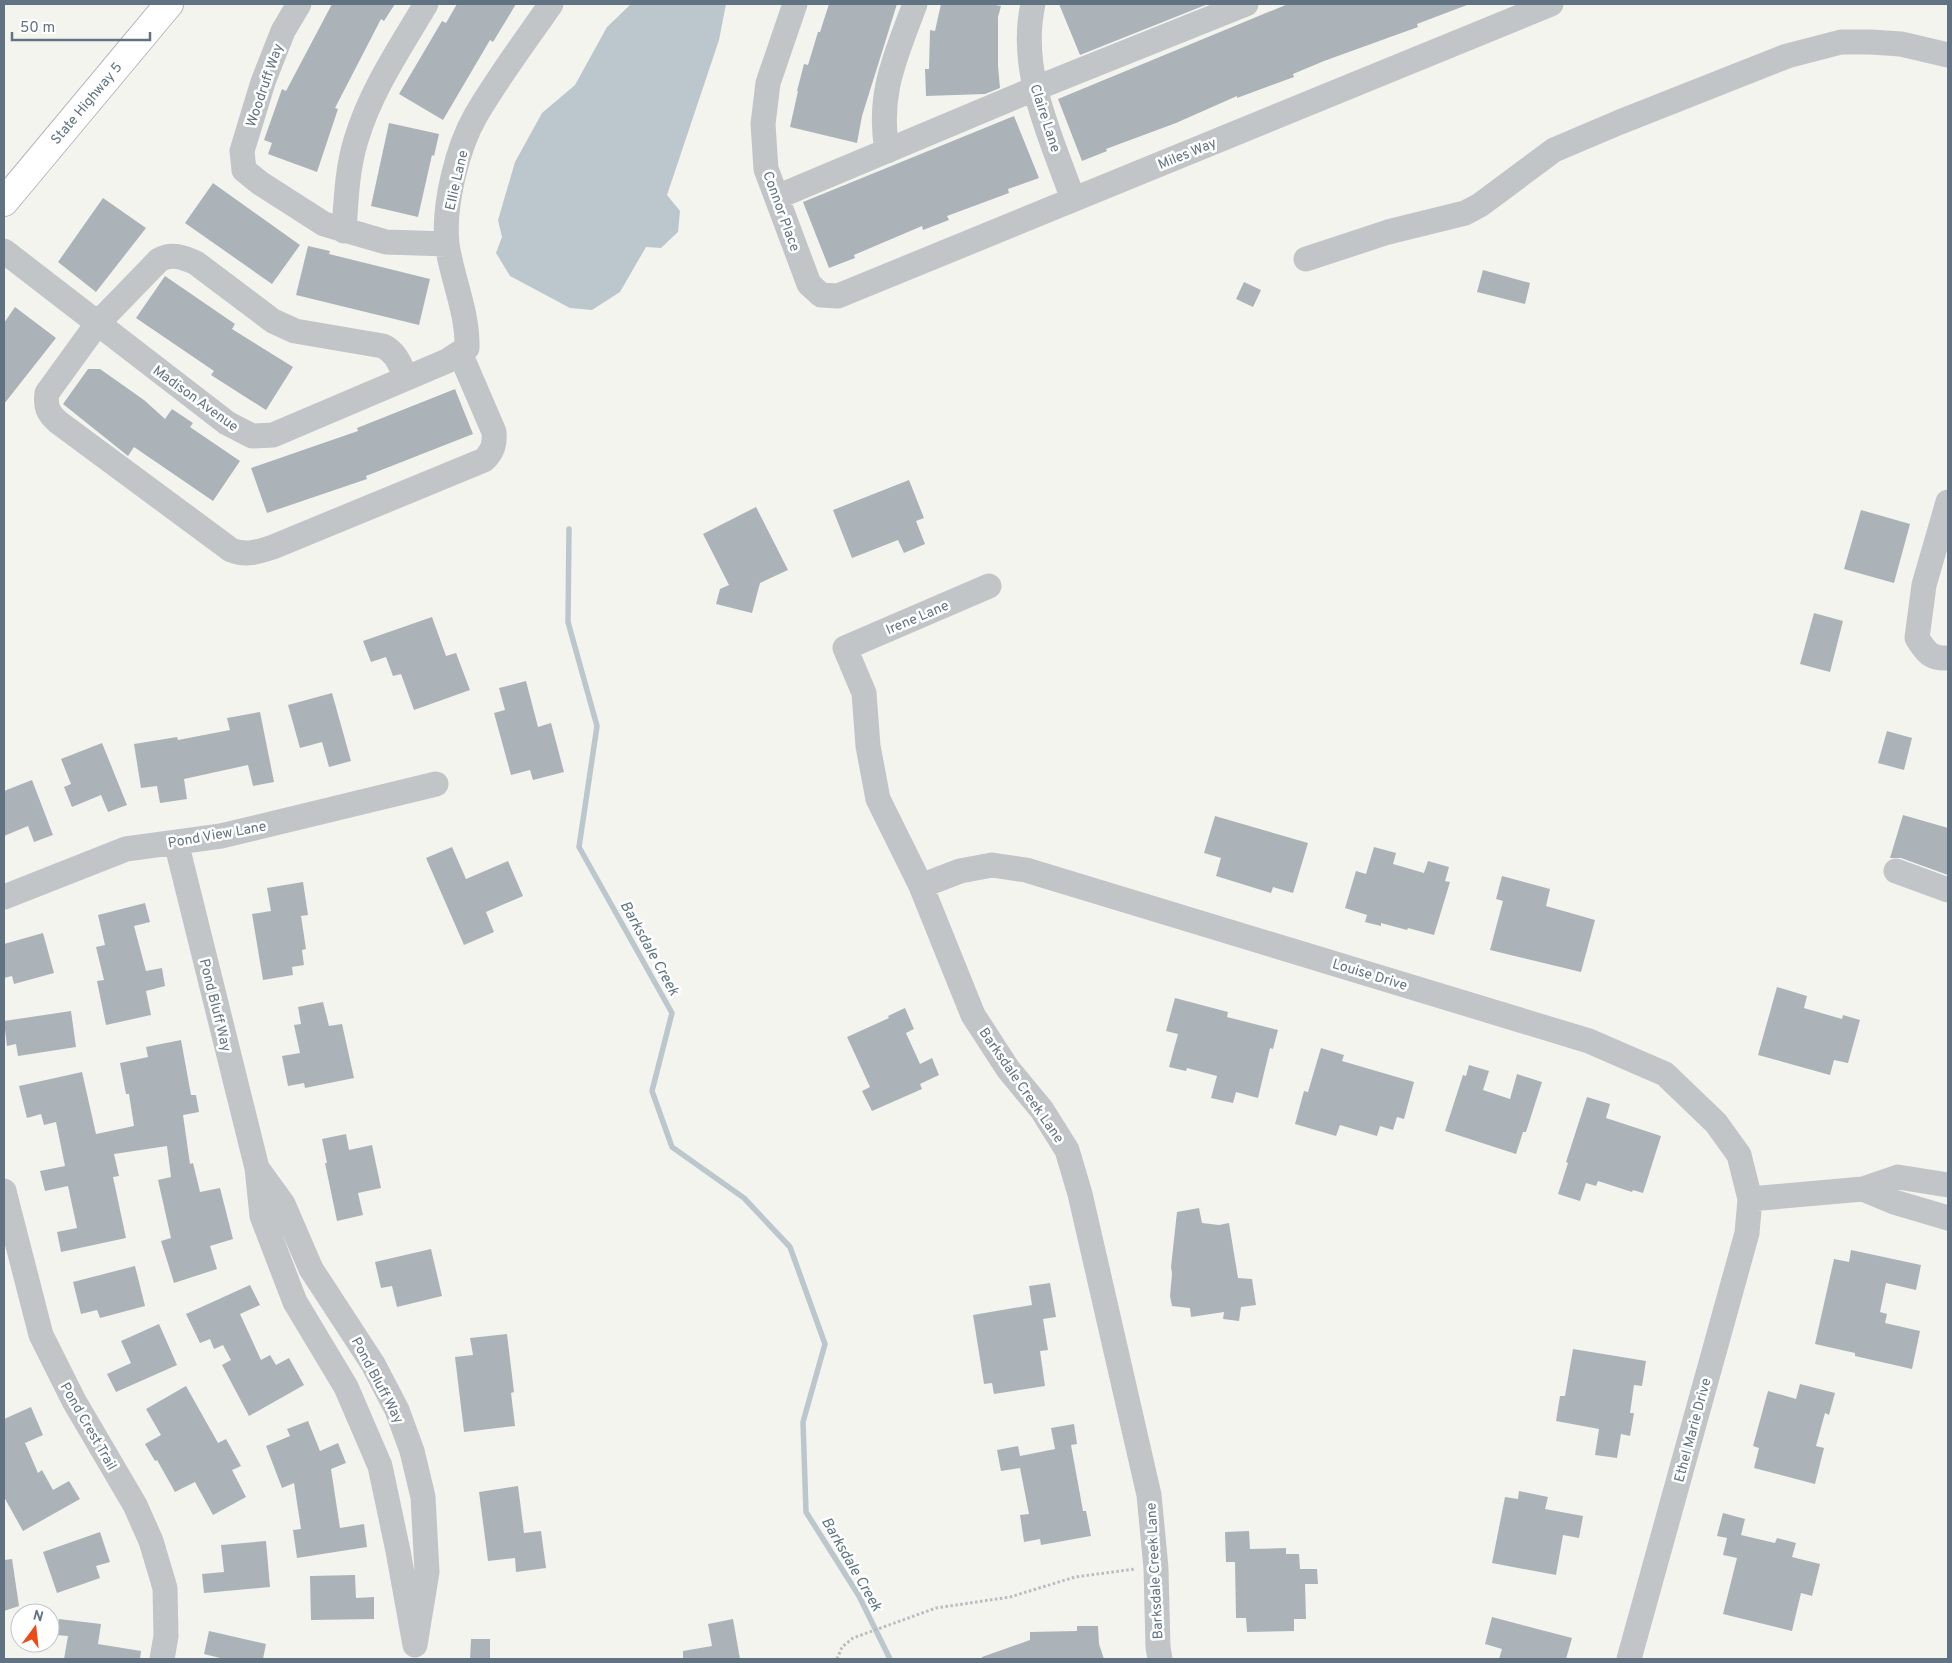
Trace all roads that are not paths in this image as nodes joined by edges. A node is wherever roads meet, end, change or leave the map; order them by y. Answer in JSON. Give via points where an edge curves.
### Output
{"nodes":[{"id":1,"x":169,"y":4,"type":"edge"},
{"id":2,"x":299,"y":4,"type":"edge"},
{"id":3,"x":426,"y":4,"type":"edge"},
{"id":4,"x":550,"y":4,"type":"edge"},
{"id":5,"x":795,"y":4,"type":"edge"},
{"id":6,"x":916,"y":4,"type":"edge"},
{"id":7,"x":1033,"y":4,"type":"edge"},
{"id":8,"x":1246,"y":4,"type":"edge"},
{"id":9,"x":1548,"y":4,"type":"edge"},
{"id":10,"x":1948,"y":55,"type":"edge"},
{"id":11,"x":1034,"y":89,"type":"junction"},
{"id":12,"x":887,"y":151,"type":"junction"},
{"id":13,"x":777,"y":197,"type":"junction"},
{"id":14,"x":1073,"y":199,"type":"junction"},
{"id":15,"x":4,"y":202,"type":"edge"},
{"id":16,"x":344,"y":231,"type":"junction"},
{"id":17,"x":447,"y":244,"type":"junction"},
{"id":18,"x":4,"y":251,"type":"edge"},
{"id":19,"x":1306,"y":259,"type":"dead end"},
{"id":20,"x":821,"y":295,"type":"joint"},
{"id":21,"x":97,"y":324,"type":"junction"},
{"id":22,"x":463,"y":351,"type":"junction"},
{"id":23,"x":406,"y":378,"type":"junction"},
{"id":24,"x":1948,"y":502,"type":"edge"},
{"id":25,"x":989,"y":586,"type":"dead end"},
{"id":26,"x":845,"y":648,"type":"joint"},
{"id":27,"x":1948,"y":658,"type":"edge"},
{"id":28,"x":436,"y":784,"type":"dead end"},
{"id":29,"x":176,"y":842,"type":"junction"},
{"id":30,"x":1896,"y":872,"type":"dead end"},
{"id":31,"x":921,"y":886,"type":"junction"},
{"id":32,"x":1948,"y":890,"type":"edge"},
{"id":33,"x":4,"y":897,"type":"edge"},
{"id":34,"x":257,"y":1168,"type":"junction"},
{"id":35,"x":1948,"y":1185,"type":"edge"},
{"id":36,"x":1863,"y":1189,"type":"junction"},
{"id":37,"x":4,"y":1191,"type":"edge"},
{"id":38,"x":1750,"y":1199,"type":"junction"},
{"id":39,"x":1948,"y":1218,"type":"edge"},
{"id":40,"x":415,"y":1652,"type":"edge"},
{"id":41,"x":162,"y":1659,"type":"edge"},
{"id":42,"x":1160,"y":1659,"type":"edge"},
{"id":43,"x":1629,"y":1659,"type":"edge"}],
"edges":[{"from":1,"to":15,"type":"main road","name":"State Highway 5"},
{"from":2,"to":16,"type":"street","name":"Woodruff Way","via":[[283,30],[263,82],[242,151],[244,170],[324,224]]},
{"from":3,"to":16,"type":"street","via":[[376,87],[356,140],[348,176]]},
{"from":4,"to":17,"type":"street","name":"Ellie Lane","via":[[476,116],[457,160],[447,208]]},
{"from":5,"to":13,"type":"street","name":"Connor Place","via":[[768,83],[763,124],[766,169]]},
{"from":6,"to":12,"type":"street","via":[[888,82],[883,123]]},
{"from":7,"to":11,"type":"street","name":"Claire Lane","via":[[1029,45]]},
{"from":8,"to":11,"type":"street"},
{"from":9,"to":14,"type":"street","name":"Miles Way"},
{"from":10,"to":19,"type":"street","via":[[1901,44],[1841,42],[1787,56],[1554,150],[1480,205],[1464,212]]},
{"from":11,"to":12,"type":"street"},
{"from":11,"to":14,"type":"street","name":"Claire Lane"},
{"from":12,"to":13,"type":"street"},
{"from":13,"to":20,"type":"street","name":"Connor Place","via":[[809,284]]},
{"from":14,"to":20,"type":"street","name":"Miles Way","via":[[838,296]]},
{"from":16,"to":17,"type":"street","via":[[386,242]]},
{"from":17,"to":22,"type":"street","name":"Ellie Lane","via":[[467,330]]},
{"from":18,"to":21,"type":"street","name":"Madison Avenue"},
{"from":21,"to":22,"type":"street","name":"Ellie Lane","via":[[47,393],[49,414],[240,554],[274,547],[484,460],[495,443],[494,432]]},
{"from":21,"to":23,"type":"street","name":"Madison Avenue","via":[[228,423],[252,436],[273,435]]},
{"from":21,"to":23,"type":"street","name":"Ellie Lane","via":[[159,260],[168,255],[183,257],[283,326],[295,331],[384,346],[396,356]]},
{"from":22,"to":23,"type":"street","name":"Madison Avenue","via":[[448,361]]},
{"from":24,"to":27,"type":"street","via":[[1924,585],[1917,638],[1924,650],[1936,658]]},
{"from":25,"to":26,"type":"street","name":"Irene Lane"},
{"from":26,"to":31,"type":"street","name":"Barksdale Creek Lane","via":[[864,693],[868,746],[878,799]]},
{"from":28,"to":29,"type":"street","name":"Pond View Lane","via":[[221,836]]},
{"from":29,"to":33,"type":"street","name":"Pond View Lane","via":[[126,849]]},
{"from":29,"to":34,"type":"street","name":"Pond Bluff Way"},
{"from":30,"to":32,"type":"street"},
{"from":31,"to":38,"type":"street","name":"Louise Drive","via":[[960,871],[992,865],[1026,870],[1589,1041],[1665,1074],[1690,1097],[1716,1123],[1739,1155]]},
{"from":31,"to":42,"type":"street","name":"Barksdale Creek Lane","via":[[973,1014],[1067,1150],[1149,1495]]},
{"from":34,"to":40,"type":"street","name":"Pond Bluff Way","via":[[262,1216],[295,1302],[346,1388],[380,1466]]},
{"from":34,"to":40,"type":"street","name":"Pond Bluff Way","via":[[283,1204],[311,1269],[374,1368],[397,1410],[412,1451],[423,1497],[427,1572]]},
{"from":35,"to":36,"type":"street","via":[[1898,1177]]},
{"from":36,"to":38,"type":"street"},
{"from":36,"to":39,"type":"street"},
{"from":37,"to":41,"type":"street","name":"Pond Crest Trail","via":[[41,1336],[74,1401],[135,1505],[151,1541],[165,1588],[166,1636]]},
{"from":38,"to":43,"type":"street","name":"Ethel Marie Drive","via":[[1747,1233]]}]}
